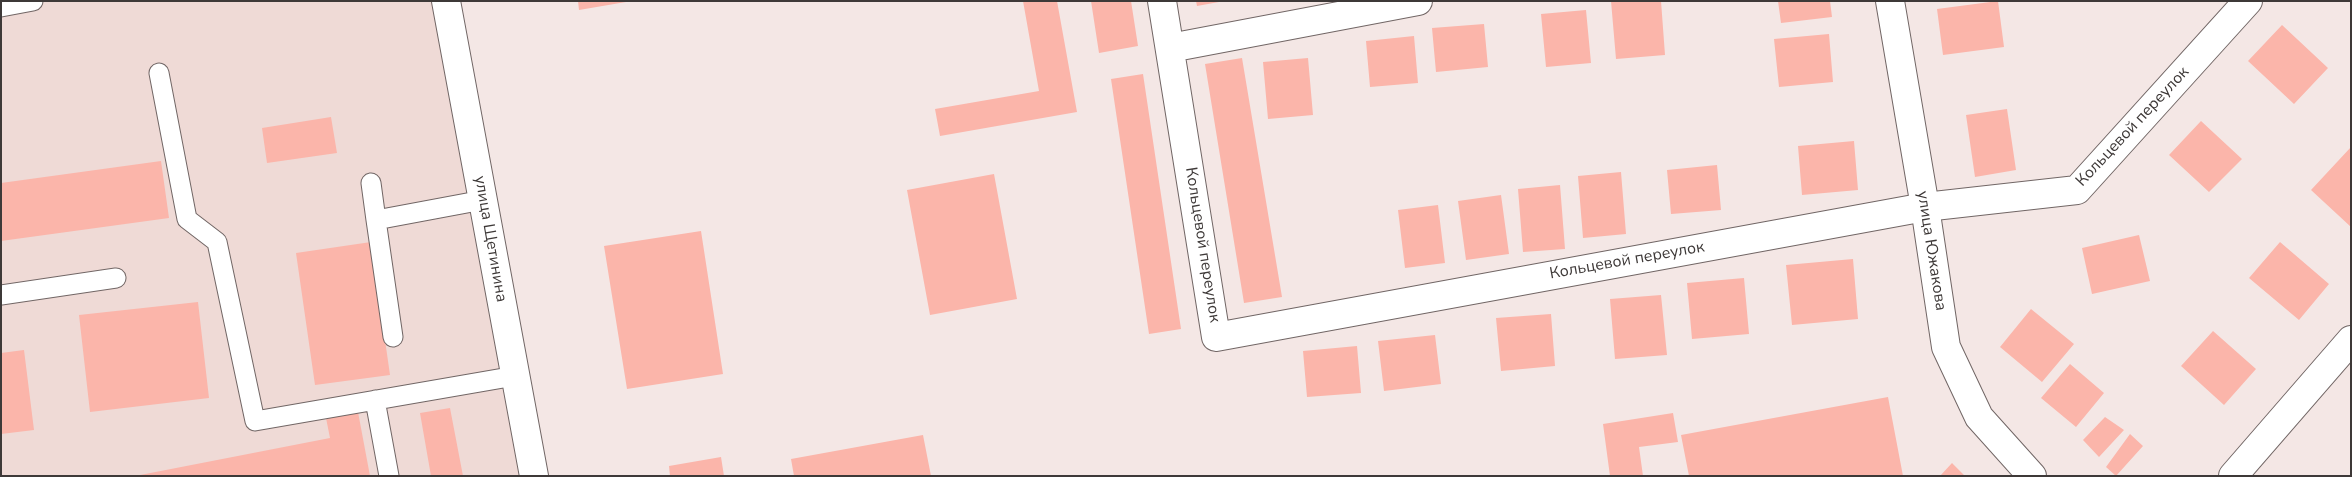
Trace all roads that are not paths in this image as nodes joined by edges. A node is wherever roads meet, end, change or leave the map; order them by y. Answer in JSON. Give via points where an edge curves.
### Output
{"nodes":[{"id":1,"x":33,"y":1,"type":"edge"},
{"id":2,"x":446,"y":1,"type":"edge"},
{"id":3,"x":1162,"y":1,"type":"edge"},
{"id":4,"x":1418,"y":1,"type":"edge"},
{"id":5,"x":1890,"y":1,"type":"edge"},
{"id":6,"x":2248,"y":1,"type":"edge"},
{"id":7,"x":1,"y":7,"type":"edge"},
{"id":8,"x":1170,"y":48,"type":"junction"},
{"id":9,"x":159,"y":73,"type":"dead end"},
{"id":10,"x":371,"y":184,"type":"dead end"},
{"id":11,"x":483,"y":200,"type":"junction"},
{"id":12,"x":1925,"y":207,"type":"junction"},
{"id":13,"x":376,"y":220,"type":"junction"},
{"id":14,"x":116,"y":278,"type":"dead end"},
{"id":15,"x":1,"y":295,"type":"edge"},
{"id":16,"x":393,"y":336,"type":"dead end"},
{"id":17,"x":2351,"y":340,"type":"edge"},
{"id":18,"x":515,"y":376,"type":"junction"},
{"id":19,"x":375,"y":400,"type":"junction"},
{"id":20,"x":390,"y":476,"type":"edge"},
{"id":21,"x":534,"y":476,"type":"edge"},
{"id":22,"x":2032,"y":476,"type":"edge"},
{"id":23,"x":2233,"y":476,"type":"edge"}],
"edges":[{"from":1,"to":7,"type":"lane"},
{"from":2,"to":11,"type":"street","name":"улица Щетинина"},
{"from":3,"to":8,"type":"street","name":"Кольцевой переулок"},
{"from":4,"to":8,"type":"street"},
{"from":5,"to":12,"type":"street","name":"улица Южакова"},
{"from":6,"to":12,"type":"street","name":"Кольцевой переулок","via":[[2077,190]]},
{"from":8,"to":12,"type":"street","name":"Кольцевой переулок","via":[[1216,337]]},
{"from":9,"to":19,"type":"lane","via":[[187,219],[218,242],[255,421]]},
{"from":10,"to":13,"type":"lane"},
{"from":11,"to":13,"type":"lane"},
{"from":11,"to":18,"type":"street","name":"улица Щетинина"},
{"from":12,"to":22,"type":"street","name":"улица Южакова","via":[[1946,347],[1980,417]]},
{"from":13,"to":16,"type":"lane"},
{"from":14,"to":15,"type":"lane"},
{"from":17,"to":23,"type":"street"},
{"from":18,"to":19,"type":"lane"},
{"from":18,"to":21,"type":"street","name":"улица Щетинина"},
{"from":19,"to":20,"type":"lane"}]}
